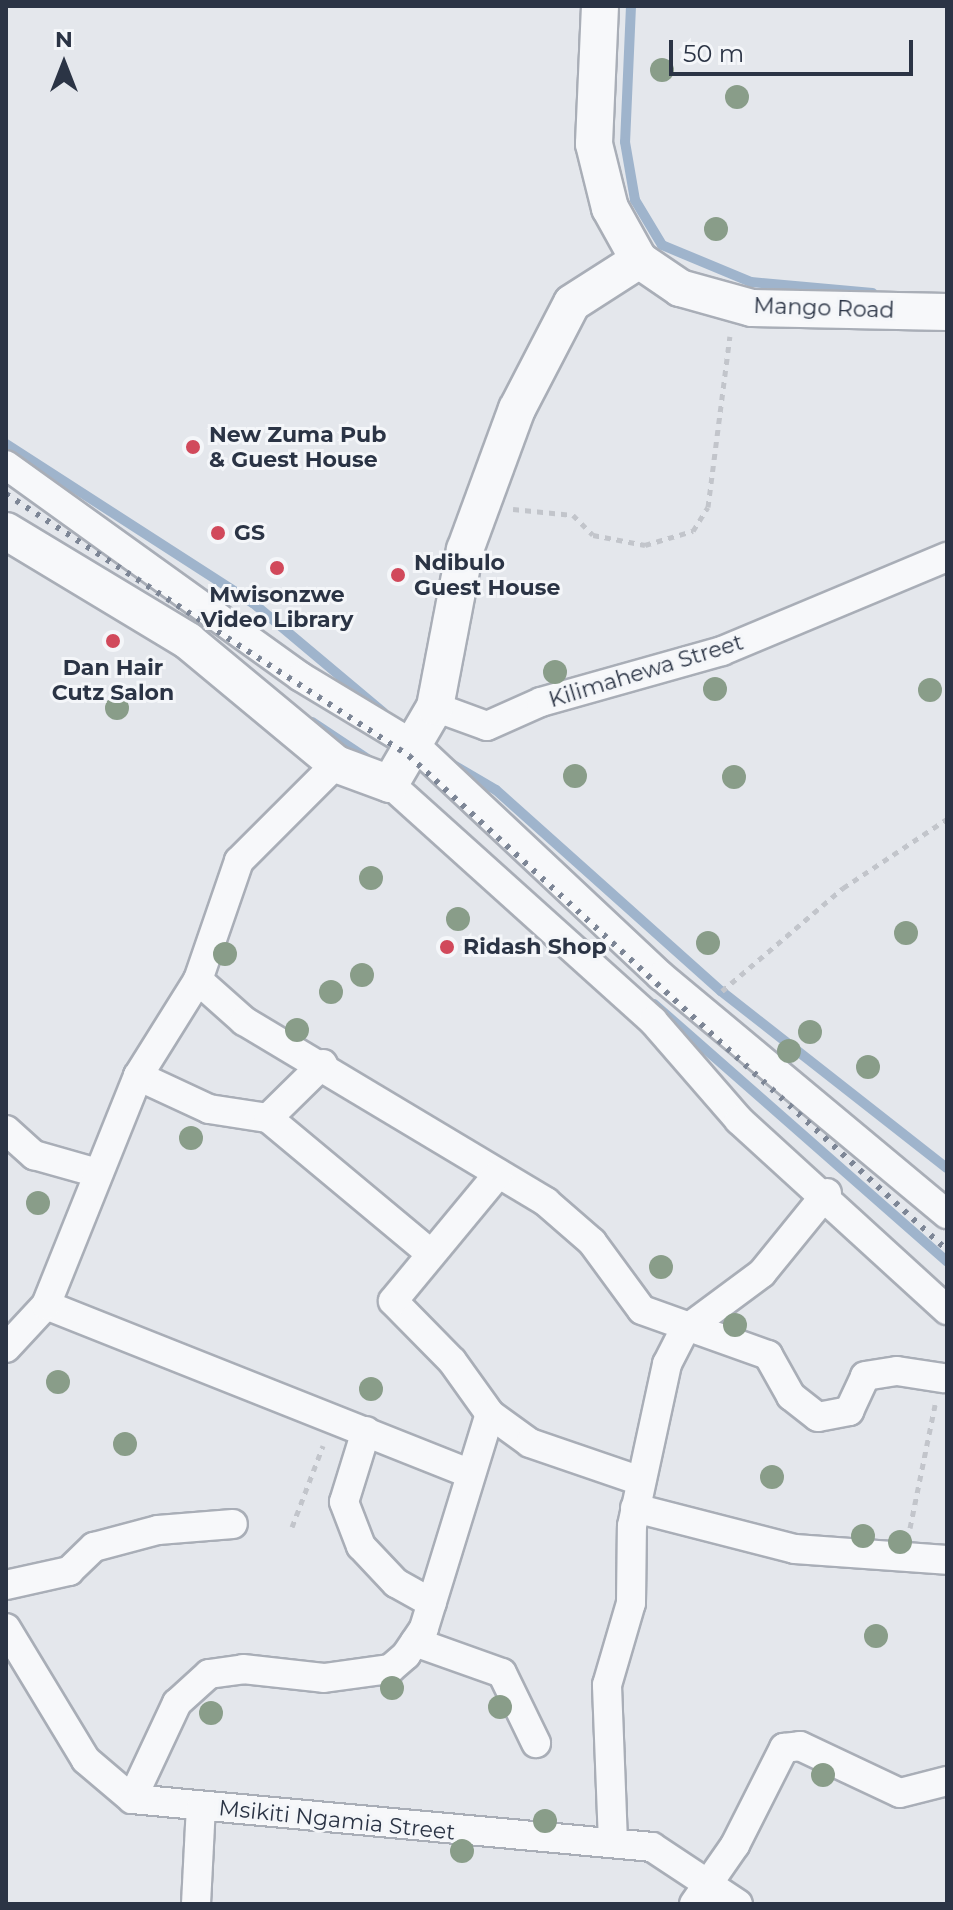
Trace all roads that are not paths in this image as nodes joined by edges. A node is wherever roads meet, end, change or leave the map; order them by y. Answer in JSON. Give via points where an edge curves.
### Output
{"nodes":[{"id":1,"x":600,"y":6,"type":"edge"},
{"id":2,"x":639,"y":260,"type":"junction"},
{"id":3,"x":947,"y":312,"type":"edge"},
{"id":4,"x":6,"y":465,"type":"edge"},
{"id":5,"x":6,"y":531,"type":"edge"},
{"id":6,"x":947,"y":557,"type":"edge"},
{"id":7,"x":435,"y":707,"type":"junction"},
{"id":8,"x":417,"y":747,"type":"junction"},
{"id":9,"x":336,"y":764,"type":"junction"},
{"id":10,"x":390,"y":784,"type":"junction"},
{"id":11,"x":198,"y":980,"type":"junction"},
{"id":12,"x":323,"y":1064,"type":"junction"},
{"id":13,"x":138,"y":1076,"type":"junction"},
{"id":14,"x":268,"y":1118,"type":"junction"},
{"id":15,"x":6,"y":1130,"type":"edge"},
{"id":16,"x":94,"y":1172,"type":"junction"},
{"id":17,"x":498,"y":1174,"type":"junction"},
{"id":18,"x":827,"y":1193,"type":"junction"},
{"id":19,"x":947,"y":1214,"type":"edge"},
{"id":20,"x":431,"y":1254,"type":"junction"},
{"id":21,"x":46,"y":1305,"type":"junction"},
{"id":22,"x":947,"y":1310,"type":"edge"},
{"id":23,"x":684,"y":1331,"type":"junction"},
{"id":24,"x":10,"y":1335,"type":"edge"},
{"id":25,"x":943,"y":1378,"type":"road end"},
{"id":26,"x":490,"y":1414,"type":"junction"},
{"id":27,"x":366,"y":1431,"type":"junction"},
{"id":28,"x":468,"y":1473,"type":"junction"},
{"id":29,"x":638,"y":1494,"type":"junction"},
{"id":30,"x":233,"y":1524,"type":"dead end"},
{"id":31,"x":947,"y":1560,"type":"edge"},
{"id":32,"x":6,"y":1585,"type":"edge"},
{"id":33,"x":432,"y":1603,"type":"junction"},
{"id":34,"x":6,"y":1628,"type":"edge"},
{"id":35,"x":415,"y":1642,"type":"junction"},
{"id":36,"x":536,"y":1743,"type":"dead end"},
{"id":37,"x":947,"y":1781,"type":"edge"},
{"id":38,"x":132,"y":1799,"type":"junction"},
{"id":39,"x":201,"y":1806,"type":"junction"},
{"id":40,"x":613,"y":1842,"type":"junction"},
{"id":41,"x":700,"y":1892,"type":"edge"},
{"id":42,"x":196,"y":1904,"type":"edge"},
{"id":43,"x":738,"y":1904,"type":"edge"}],
"edges":[{"from":1,"to":2,"type":"street","name":"Mango Road","via":[[594,144],[610,208]]},
{"from":2,"to":3,"type":"street","name":"Mango Road","via":[[680,288],[752,308]]},
{"from":2,"to":7,"type":"street","via":[[572,303],[517,409],[465,550]]},
{"from":4,"to":8,"type":"street","via":[[301,677]]},
{"from":5,"to":9,"type":"street","via":[[188,641]]},
{"from":6,"to":7,"type":"street","name":"Kilimahewa Street","via":[[722,651],[541,702],[487,726]]},
{"from":7,"to":8,"type":"street"},
{"from":8,"to":10,"type":"street"},
{"from":8,"to":19,"type":"street","via":[[701,1011]]},
{"from":9,"to":10,"type":"street"},
{"from":9,"to":11,"type":"street","via":[[239,861]]},
{"from":10,"to":18,"type":"street","via":[[653,1021],[739,1120]]},
{"from":11,"to":12,"type":"street","via":[[244,1021]]},
{"from":11,"to":13,"type":"street"},
{"from":12,"to":14,"type":"street"},
{"from":12,"to":17,"type":"street"},
{"from":13,"to":14,"type":"street","via":[[209,1109]]},
{"from":13,"to":16,"type":"street"},
{"from":14,"to":20,"type":"street"},
{"from":15,"to":16,"type":"street","via":[[34,1155]]},
{"from":16,"to":21,"type":"street"},
{"from":17,"to":20,"type":"street"},
{"from":17,"to":23,"type":"street","via":[[592,1242],[642,1310]]},
{"from":18,"to":22,"type":"street"},
{"from":18,"to":23,"type":"street","via":[[762,1273]]},
{"from":20,"to":26,"type":"street","via":[[393,1301],[452,1361]]},
{"from":21,"to":24,"type":"street"},
{"from":21,"to":27,"type":"street"},
{"from":23,"to":25,"type":"street","via":[[727,1337],[768,1355],[791,1396],[828,1420],[849,1411],[865,1376],[897,1371]]},
{"from":23,"to":29,"type":"street","via":[[667,1364]]},
{"from":26,"to":28,"type":"street"},
{"from":26,"to":29,"type":"street","via":[[530,1443]]},
{"from":27,"to":28,"type":"street"},
{"from":27,"to":33,"type":"street","via":[[345,1485],[355,1531],[374,1565]]},
{"from":28,"to":33,"type":"street"},
{"from":29,"to":31,"type":"street","via":[[795,1549]]},
{"from":29,"to":40,"type":"street","via":[[631,1603],[607,1685]]},
{"from":30,"to":32,"type":"street","via":[[158,1530],[94,1547],[69,1571]]},
{"from":33,"to":35,"type":"street"},
{"from":34,"to":38,"type":"street","via":[[86,1760]]},
{"from":35,"to":36,"type":"street","via":[[502,1673]]},
{"from":35,"to":38,"type":"street","via":[[390,1669],[324,1678],[243,1669],[209,1674],[177,1703]]},
{"from":37,"to":41,"type":"street","via":[[900,1793],[800,1746],[784,1748],[735,1845]]},
{"from":38,"to":39,"type":"street","name":"Msikiti Ngamia Street"},
{"from":39,"to":40,"type":"street","name":"Msikiti Ngamia Street"},
{"from":39,"to":42,"type":"street"},
{"from":40,"to":41,"type":"street","name":"Msikiti Ngamia Street","via":[[666,1851]]},
{"from":41,"to":43,"type":"street","name":"Msikiti Ngamia Street"}]}
